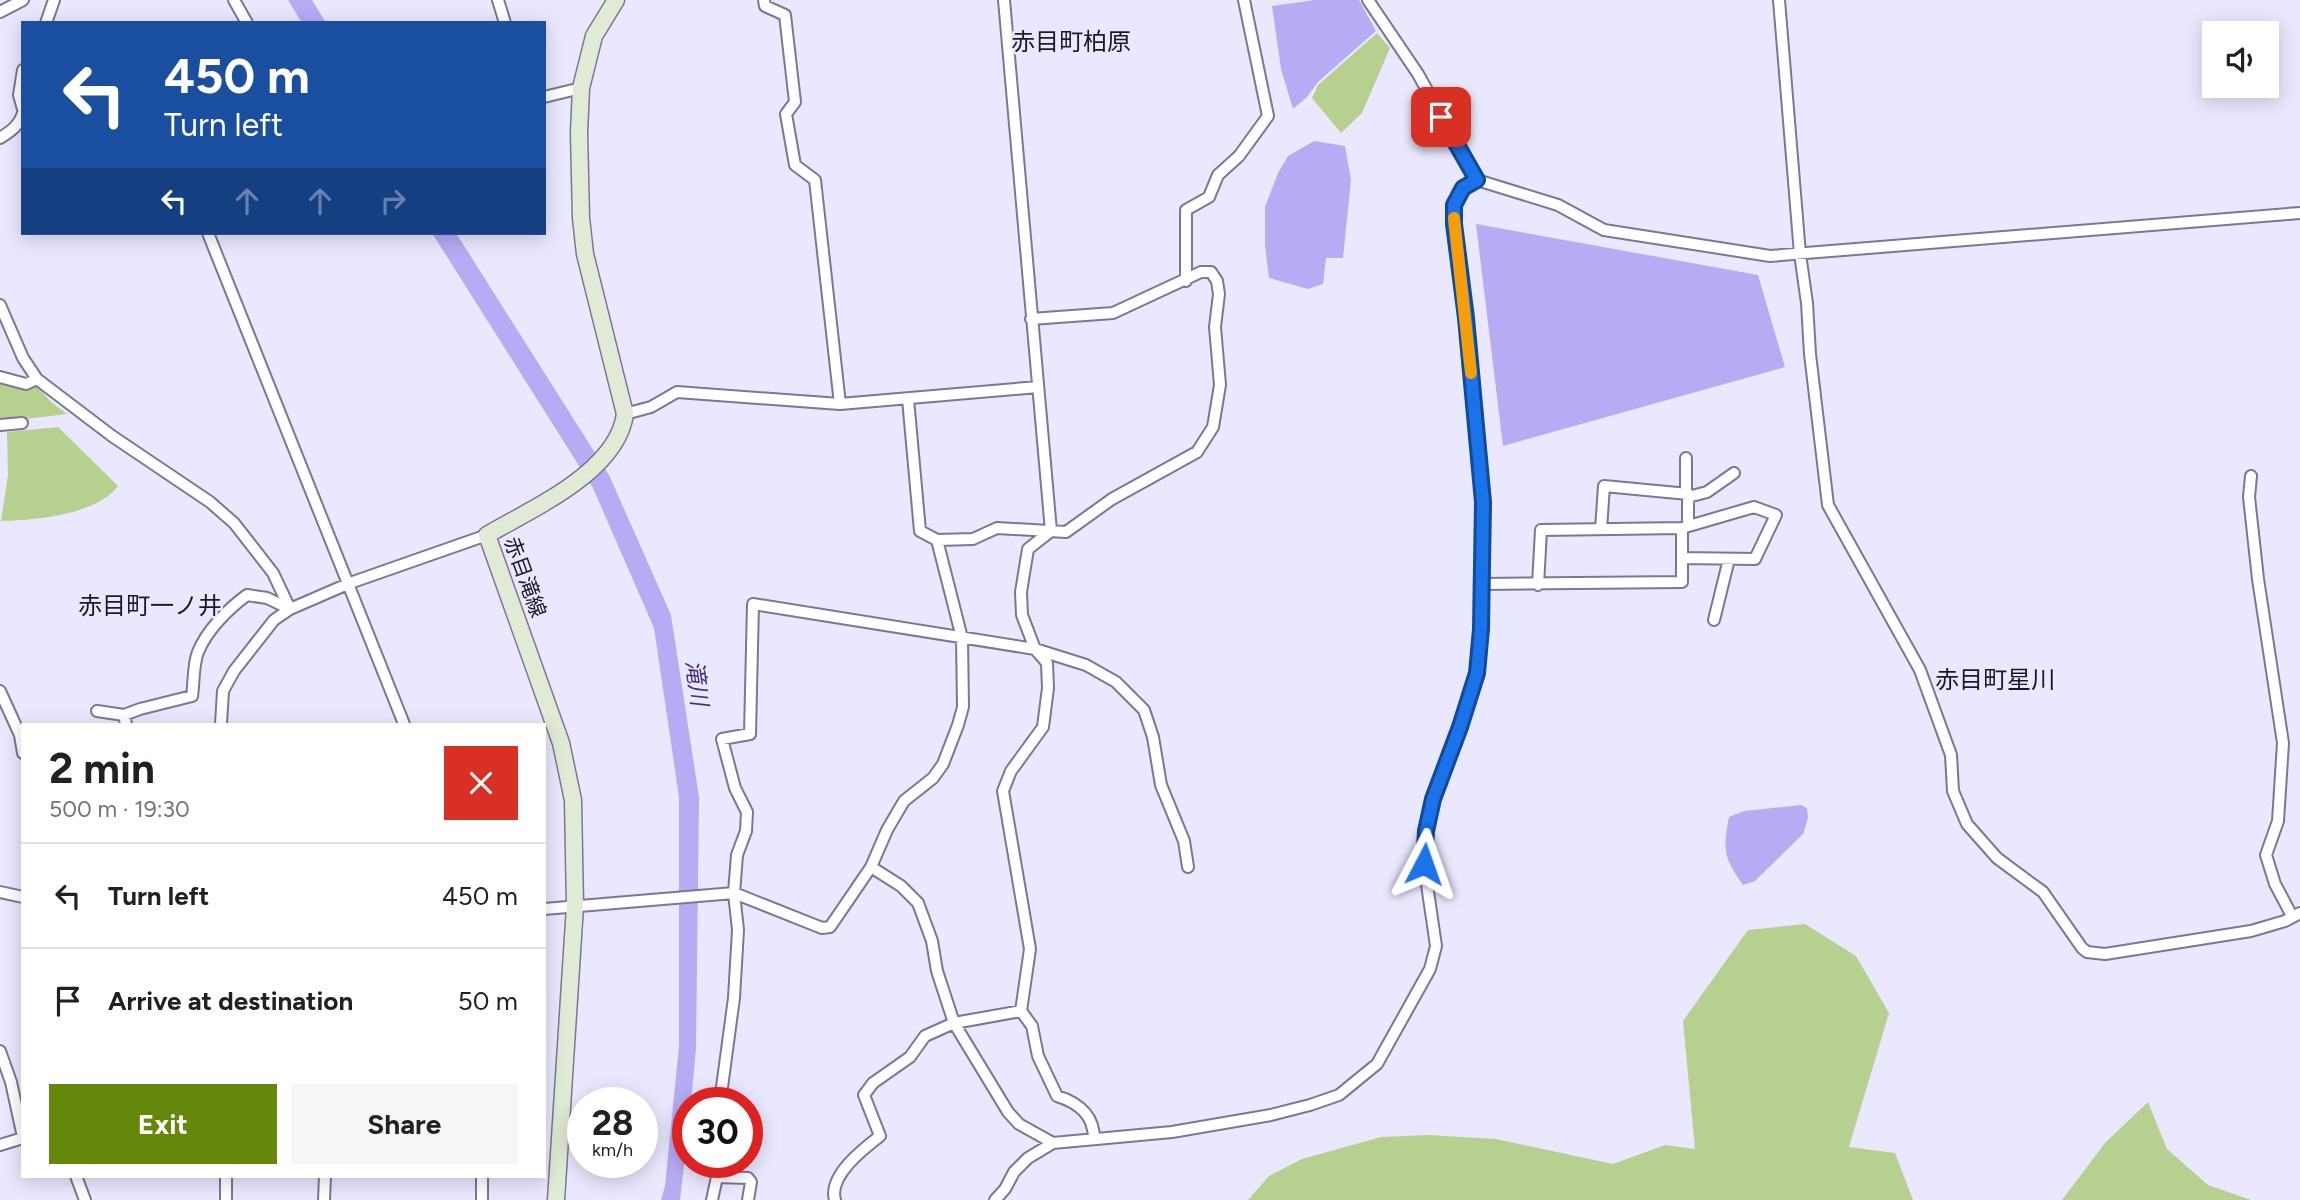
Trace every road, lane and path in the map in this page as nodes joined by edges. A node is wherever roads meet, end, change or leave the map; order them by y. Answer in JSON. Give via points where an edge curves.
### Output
{"nodes":[{"id":1,"x":23,"y":0,"type":"edge"},
{"id":2,"x":54,"y":0,"type":"edge"},
{"id":3,"x":234,"y":0,"type":"edge"},
{"id":4,"x":498,"y":0,"type":"edge"},
{"id":5,"x":616,"y":0,"type":"edge"},
{"id":6,"x":764,"y":0,"type":"edge"},
{"id":7,"x":1004,"y":0,"type":"edge"},
{"id":8,"x":1244,"y":0,"type":"edge"},
{"id":9,"x":1368,"y":0,"type":"edge"},
{"id":10,"x":1779,"y":0,"type":"edge"},
{"id":11,"x":0,"y":12,"type":"edge"},
{"id":12,"x":47,"y":21,"type":"edge"},
{"id":13,"x":246,"y":21,"type":"edge"},
{"id":14,"x":504,"y":21,"type":"edge"},
{"id":15,"x":21,"y":83,"type":"edge"},
{"id":16,"x":581,"y":88,"type":"junction"},
{"id":17,"x":546,"y":97,"type":"edge"},
{"id":18,"x":21,"y":103,"type":"edge"},
{"id":19,"x":21,"y":118,"type":"edge"},
{"id":20,"x":0,"y":138,"type":"edge"},
{"id":21,"x":1477,"y":180,"type":"junction"},
{"id":22,"x":2300,"y":213,"type":"edge"},
{"id":23,"x":209,"y":235,"type":"edge"},
{"id":24,"x":1800,"y":254,"type":"junction"},
{"id":25,"x":1186,"y":281,"type":"junction"},
{"id":26,"x":0,"y":305,"type":"edge"},
{"id":27,"x":1031,"y":319,"type":"junction"},
{"id":28,"x":0,"y":377,"type":"edge"},
{"id":29,"x":37,"y":379,"type":"junction"},
{"id":30,"x":1038,"y":387,"type":"junction"},
{"id":31,"x":908,"y":398,"type":"junction"},
{"id":32,"x":840,"y":404,"type":"junction"},
{"id":33,"x":625,"y":414,"type":"junction"},
{"id":34,"x":22,"y":424,"type":"dead end"},
{"id":35,"x":0,"y":425,"type":"edge"},
{"id":36,"x":1686,"y":458,"type":"dead end"},
{"id":37,"x":1734,"y":473,"type":"dead end"},
{"id":38,"x":2251,"y":476,"type":"dead end"},
{"id":39,"x":1687,"y":495,"type":"junction"},
{"id":40,"x":1685,"y":527,"type":"junction"},
{"id":41,"x":1601,"y":529,"type":"junction"},
{"id":42,"x":1051,"y":531,"type":"junction"},
{"id":43,"x":487,"y":534,"type":"junction"},
{"id":44,"x":937,"y":540,"type":"junction"},
{"id":45,"x":1682,"y":558,"type":"junction"},
{"id":46,"x":1729,"y":559,"type":"junction"},
{"id":47,"x":350,"y":583,"type":"junction"},
{"id":48,"x":1483,"y":584,"type":"junction"},
{"id":49,"x":1538,"y":585,"type":"junction"},
{"id":50,"x":290,"y":609,"type":"junction"},
{"id":51,"x":1714,"y":620,"type":"dead end"},
{"id":52,"x":962,"y":638,"type":"junction"},
{"id":53,"x":1035,"y":649,"type":"junction"},
{"id":54,"x":0,"y":691,"type":"edge"},
{"id":55,"x":97,"y":711,"type":"dead end"},
{"id":56,"x":125,"y":720,"type":"edge"},
{"id":57,"x":221,"y":723,"type":"edge"},
{"id":58,"x":404,"y":723,"type":"edge"},
{"id":59,"x":21,"y":741,"type":"edge"},
{"id":60,"x":871,"y":867,"type":"junction"},
{"id":61,"x":1188,"y":867,"type":"dead end"},
{"id":62,"x":0,"y":892,"type":"edge"},
{"id":63,"x":734,"y":892,"type":"junction"},
{"id":64,"x":21,"y":897,"type":"edge"},
{"id":65,"x":575,"y":906,"type":"junction"},
{"id":66,"x":546,"y":909,"type":"edge"},
{"id":67,"x":2296,"y":915,"type":"edge"},
{"id":68,"x":1021,"y":1011,"type":"junction"},
{"id":69,"x":954,"y":1023,"type":"junction"},
{"id":70,"x":0,"y":1051,"type":"edge"},
{"id":71,"x":722,"y":1087,"type":"edge"},
{"id":72,"x":21,"y":1129,"type":"edge"},
{"id":73,"x":21,"y":1139,"type":"edge"},
{"id":74,"x":1094,"y":1139,"type":"junction"},
{"id":75,"x":1053,"y":1143,"type":"junction"},
{"id":76,"x":0,"y":1145,"type":"edge"},
{"id":77,"x":77,"y":1178,"type":"edge"},
{"id":78,"x":226,"y":1178,"type":"edge"},
{"id":79,"x":325,"y":1178,"type":"edge"},
{"id":80,"x":482,"y":1178,"type":"edge"},
{"id":81,"x":718,"y":1178,"type":"edge"},
{"id":82,"x":748,"y":1178,"type":"edge"},
{"id":83,"x":85,"y":1200,"type":"edge"},
{"id":84,"x":226,"y":1200,"type":"edge"},
{"id":85,"x":324,"y":1200,"type":"edge"},
{"id":86,"x":482,"y":1200,"type":"edge"},
{"id":87,"x":556,"y":1200,"type":"edge"},
{"id":88,"x":712,"y":1200,"type":"edge"},
{"id":89,"x":748,"y":1200,"type":"edge"},
{"id":90,"x":835,"y":1200,"type":"edge"},
{"id":91,"x":995,"y":1200,"type":"edge"}],
"edges":[{"from":1,"to":11,"type":"street"},
{"from":2,"to":12,"type":"street"},
{"from":3,"to":13,"type":"street"},
{"from":4,"to":14,"type":"street"},
{"from":5,"to":16,"type":"main road","via":[[594,36]]},
{"from":6,"to":32,"type":"street","via":[[765,6],[785,15],[795,102],[786,114],[795,164],[815,180]]},
{"from":7,"to":27,"type":"street"},
{"from":8,"to":25,"type":"street","via":[[1268,116],[1239,156],[1218,175],[1209,197],[1186,211]]},
{"from":9,"to":21,"type":"street","via":[[1418,74]]},
{"from":10,"to":24,"type":"street"},
{"from":15,"to":18,"type":"street"},
{"from":16,"to":17,"type":"street"},
{"from":16,"to":33,"type":"main road","via":[[585,254]]},
{"from":19,"to":20,"type":"street"},
{"from":21,"to":24,"type":"street","via":[[1558,205],[1604,230],[1770,256]]},
{"from":21,"to":48,"type":"street","via":[[1463,188],[1454,205],[1454,224],[1483,502]]},
{"from":22,"to":24,"type":"street"},
{"from":23,"to":47,"type":"street"},
{"from":24,"to":67,"type":"street","via":[[1828,505],[1920,670],[1951,755],[1953,791],[1967,824],[1997,858],[2043,892],[2087,952],[2105,954],[2251,931]]},
{"from":25,"to":27,"type":"street","via":[[1113,313]]},
{"from":25,"to":42,"type":"street","via":[[1201,272],[1211,272],[1217,281],[1220,385],[1213,427],[1197,452],[1112,499],[1066,532]]},
{"from":26,"to":29,"type":"street"},
{"from":27,"to":30,"type":"street"},
{"from":28,"to":29,"type":"street","via":[[26,384]]},
{"from":29,"to":50,"type":"street","via":[[234,523],[273,573]]},
{"from":30,"to":31,"type":"street"},
{"from":30,"to":42,"type":"street"},
{"from":31,"to":32,"type":"street"},
{"from":31,"to":44,"type":"street","via":[[920,531]]},
{"from":32,"to":33,"type":"street","via":[[677,392],[651,407]]},
{"from":33,"to":43,"type":"main road","name":"赤目滝線","via":[[613,444],[580,481]]},
{"from":34,"to":35,"type":"street"},
{"from":36,"to":39,"type":"street"},
{"from":37,"to":39,"type":"street","via":[[1707,492]]},
{"from":38,"to":67,"type":"street","via":[[2258,579],[2283,743],[2278,821],[2266,855],[2275,884]]},
{"from":39,"to":40,"type":"street"},
{"from":39,"to":41,"type":"street","via":[[1604,486]]},
{"from":40,"to":41,"type":"street"},
{"from":40,"to":45,"type":"street"},
{"from":40,"to":46,"type":"street","via":[[1754,506],[1776,515],[1755,559]]},
{"from":41,"to":49,"type":"street","via":[[1541,530]]},
{"from":42,"to":44,"type":"street","via":[[997,528],[973,539]]},
{"from":42,"to":53,"type":"street","via":[[1028,550],[1021,592],[1022,615]]},
{"from":43,"to":47,"type":"street"},
{"from":43,"to":65,"type":"main road","name":"赤目滝線","via":[[561,743],[573,800]]},
{"from":44,"to":52,"type":"street"},
{"from":45,"to":46,"type":"street"},
{"from":45,"to":49,"type":"street","via":[[1682,582]]},
{"from":46,"to":51,"type":"street"},
{"from":47,"to":50,"type":"street"},
{"from":47,"to":58,"type":"street"},
{"from":48,"to":49,"type":"street"},
{"from":48,"to":74,"type":"street","via":[[1477,673],[1426,831],[1424,864],[1436,946],[1430,969],[1377,1064],[1339,1095],[1310,1105],[1171,1132]]},
{"from":50,"to":56,"type":"street","via":[[247,595],[212,629],[197,654],[192,696],[140,709]]},
{"from":50,"to":57,"type":"street","via":[[274,620],[234,671],[223,691]]},
{"from":52,"to":53,"type":"street"},
{"from":52,"to":60,"type":"street","via":[[963,707],[943,764],[904,801]]},
{"from":52,"to":63,"type":"street","via":[[753,604],[750,734],[722,739],[735,788],[747,812]]},
{"from":53,"to":61,"type":"street","via":[[1086,665],[1116,681],[1144,710],[1161,785],[1184,841]]},
{"from":53,"to":68,"type":"street","via":[[1047,663],[1043,727],[1011,771],[1003,791],[1030,949]]},
{"from":54,"to":59,"type":"street"},
{"from":55,"to":56,"type":"street"},
{"from":60,"to":63,"type":"street","via":[[830,927],[822,928]]},
{"from":60,"to":69,"type":"street","via":[[918,903]]},
{"from":62,"to":64,"type":"street"},
{"from":63,"to":65,"type":"street"},
{"from":63,"to":71,"type":"street","via":[[738,930],[734,998]]},
{"from":65,"to":66,"type":"street"},
{"from":65,"to":87,"type":"main road","name":"赤目滝線"},
{"from":68,"to":69,"type":"street"},
{"from":68,"to":74,"type":"street","via":[[1032,1026],[1038,1056],[1057,1096],[1076,1102],[1094,1126]]},
{"from":69,"to":75,"type":"street","via":[[1007,1112]]},
{"from":69,"to":90,"type":"street","via":[[925,1036],[910,1058],[873,1083],[864,1095],[880,1136],[855,1156],[835,1182]]},
{"from":70,"to":72,"type":"street"},
{"from":73,"to":76,"type":"street"},
{"from":74,"to":75,"type":"street"},
{"from":75,"to":91,"type":"street","via":[[1028,1158]]},
{"from":77,"to":83,"type":"street"},
{"from":78,"to":84,"type":"street"},
{"from":79,"to":85,"type":"street"},
{"from":80,"to":86,"type":"street"},
{"from":81,"to":88,"type":"street"},
{"from":82,"to":89,"type":"street"}]}
